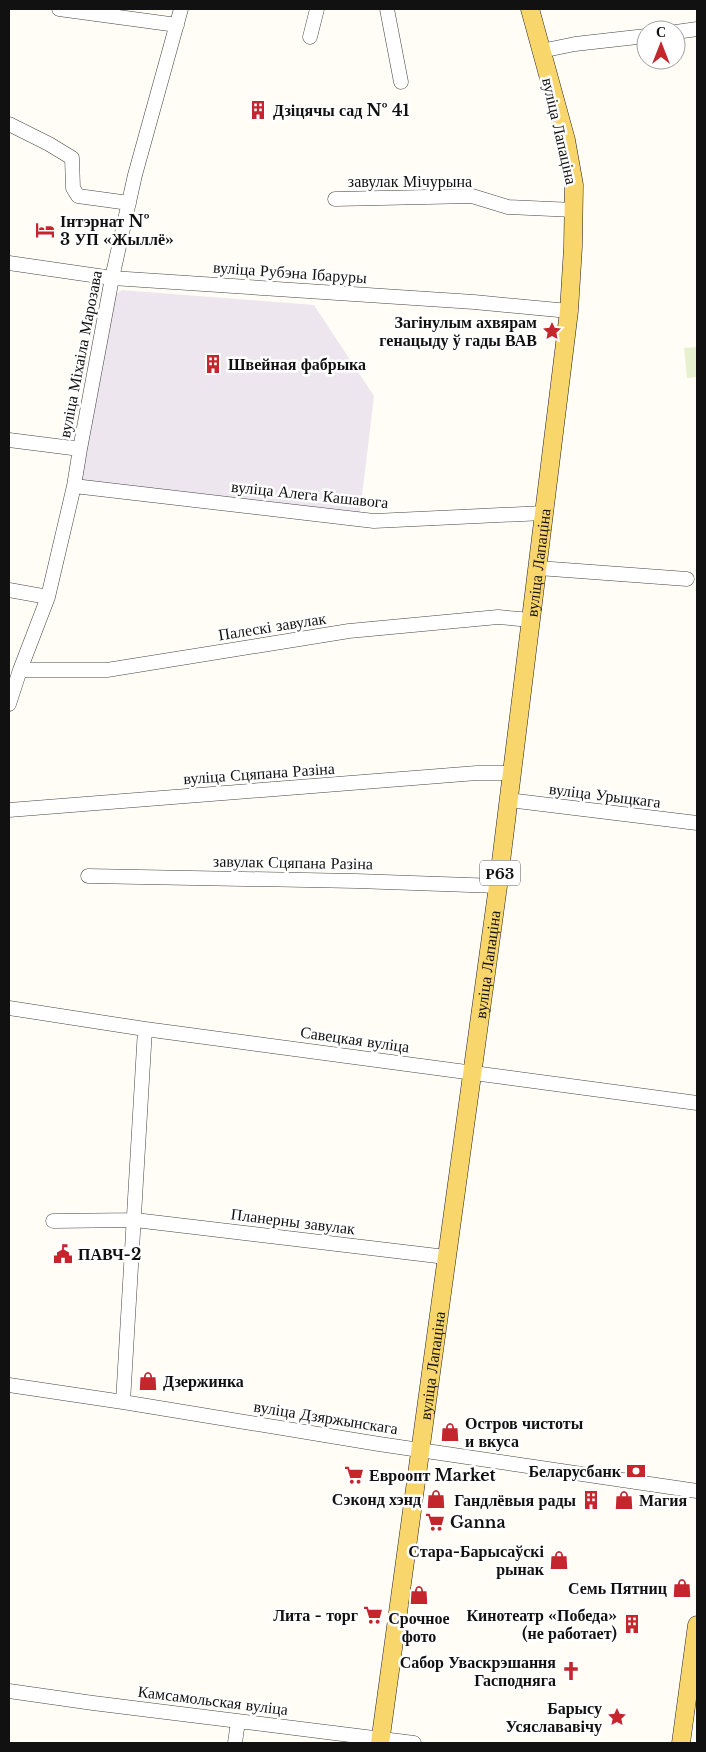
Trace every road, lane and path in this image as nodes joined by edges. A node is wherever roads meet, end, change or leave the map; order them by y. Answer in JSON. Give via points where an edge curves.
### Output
{"nodes":[{"id":1,"x":59,"y":9,"type":"edge"},
{"id":2,"x":181,"y":9,"type":"edge"},
{"id":3,"x":317,"y":9,"type":"edge"},
{"id":4,"x":387,"y":9,"type":"edge"},
{"id":5,"x":530,"y":9,"type":"edge"},
{"id":6,"x":177,"y":25,"type":"junction"},
{"id":7,"x":310,"y":37,"type":"dead end"},
{"id":8,"x":636,"y":37,"type":"edge"},
{"id":9,"x":541,"y":51,"type":"junction"},
{"id":10,"x":401,"y":82,"type":"dead end"},
{"id":11,"x":9,"y":124,"type":"edge"},
{"id":12,"x":335,"y":199,"type":"dead end"},
{"id":13,"x":129,"y":203,"type":"junction"},
{"id":14,"x":574,"y":210,"type":"junction"},
{"id":15,"x":9,"y":263,"type":"edge"},
{"id":16,"x":112,"y":278,"type":"junction"},
{"id":17,"x":569,"y":311,"type":"junction"},
{"id":18,"x":9,"y":440,"type":"edge"},
{"id":19,"x":80,"y":449,"type":"junction"},
{"id":20,"x":74,"y":486,"type":"junction"},
{"id":21,"x":544,"y":513,"type":"junction"},
{"id":22,"x":538,"y":568,"type":"junction"},
{"id":23,"x":687,"y":579,"type":"dead end"},
{"id":24,"x":9,"y":590,"type":"edge"},
{"id":25,"x":48,"y":597,"type":"junction"},
{"id":26,"x":530,"y":620,"type":"junction"},
{"id":27,"x":20,"y":670,"type":"junction"},
{"id":28,"x":9,"y":704,"type":"edge"},
{"id":29,"x":512,"y":774,"type":"junction"},
{"id":30,"x":508,"y":800,"type":"junction"},
{"id":31,"x":9,"y":810,"type":"edge"},
{"id":32,"x":697,"y":823,"type":"edge"},
{"id":33,"x":88,"y":876,"type":"dead end"},
{"id":34,"x":498,"y":886,"type":"junction"},
{"id":35,"x":9,"y":1008,"type":"edge"},
{"id":36,"x":146,"y":1029,"type":"junction"},
{"id":37,"x":473,"y":1073,"type":"junction"},
{"id":38,"x":697,"y":1103,"type":"edge"},
{"id":39,"x":135,"y":1220,"type":"junction"},
{"id":40,"x":53,"y":1221,"type":"dead end"},
{"id":41,"x":446,"y":1257,"type":"junction"},
{"id":42,"x":9,"y":1385,"type":"edge"},
{"id":43,"x":123,"y":1402,"type":"junction"},
{"id":44,"x":420,"y":1450,"type":"junction"},
{"id":45,"x":697,"y":1492,"type":"edge"},
{"id":46,"x":697,"y":1625,"type":"edge"},
{"id":47,"x":9,"y":1691,"type":"edge"},
{"id":48,"x":238,"y":1721,"type":"junction"},
{"id":49,"x":381,"y":1741,"type":"edge"},
{"id":50,"x":235,"y":1743,"type":"edge"},
{"id":51,"x":414,"y":1743,"type":"edge"},
{"id":52,"x":681,"y":1743,"type":"edge"}],
"edges":[{"from":1,"to":6,"type":"street"},
{"from":2,"to":6,"type":"street","name":"вуліца Міхаіла Марозава"},
{"from":3,"to":7,"type":"street"},
{"from":4,"to":10,"type":"street"},
{"from":5,"to":9,"type":"main road","name":"вуліца Лапаціна","number":"Р63"},
{"from":6,"to":13,"type":"street","name":"вуліца Міхаіла Марозава"},
{"from":8,"to":9,"type":"street"},
{"from":9,"to":14,"type":"main road","name":"вуліца Лапаціна","number":"Р63","via":[[571,164]]},
{"from":11,"to":13,"type":"street","via":[[72,158],[73,188],[78,196]]},
{"from":12,"to":14,"type":"street","name":"завулак Мічурына","via":[[472,196],[508,207]]},
{"from":13,"to":16,"type":"street","name":"вуліца Міхаіла Марозава"},
{"from":14,"to":17,"type":"main road","name":"вуліца Лапаціна","number":"Р63"},
{"from":15,"to":16,"type":"street","name":"вуліца Рубэна Ібаруры"},
{"from":16,"to":17,"type":"street","name":"вуліца Рубэна Ібаруры"},
{"from":16,"to":19,"type":"street","name":"вуліца Міхаіла Марозава"},
{"from":17,"to":21,"type":"main road","name":"вуліца Лапаціна","number":"Р63"},
{"from":18,"to":19,"type":"street"},
{"from":19,"to":20,"type":"street","name":"вуліца Міхаіла Марозава"},
{"from":20,"to":21,"type":"street","name":"вуліца Алега Кашавога","via":[[374,521]]},
{"from":20,"to":25,"type":"street","name":"вуліца Міхаіла Марозава"},
{"from":21,"to":22,"type":"main road","name":"вуліца Лапаціна","number":"Р63"},
{"from":22,"to":23,"type":"street"},
{"from":22,"to":26,"type":"main road","name":"вуліца Лапаціна","number":"Р63"},
{"from":24,"to":25,"type":"street"},
{"from":25,"to":27,"type":"street","name":"вуліца Міхаіла Марозава"},
{"from":26,"to":27,"type":"street","name":"Палескі завулак","via":[[498,617],[349,631],[107,670]]},
{"from":26,"to":29,"type":"main road","name":"вуліца Лапаціна","number":"Р63"},
{"from":27,"to":28,"type":"street","name":"вуліца Міхаіла Марозава"},
{"from":29,"to":30,"type":"main road","name":"вуліца Лапаціна","number":"Р63"},
{"from":29,"to":31,"type":"street","name":"вуліца Сцяпана Разіна"},
{"from":30,"to":32,"type":"street","name":"вуліца Урыцкага"},
{"from":30,"to":34,"type":"main road","name":"вуліца Лапаціна","number":"Р63"},
{"from":33,"to":34,"type":"street","name":"завулак Сцяпана Разіна"},
{"from":34,"to":37,"type":"main road","name":"вуліца Лапаціна","number":"Р63"},
{"from":35,"to":36,"type":"street","name":"Савецкая вуліца"},
{"from":36,"to":37,"type":"street","name":"Савецкая вуліца"},
{"from":36,"to":39,"type":"street"},
{"from":37,"to":38,"type":"street","name":"Савецкая вуліца"},
{"from":37,"to":41,"type":"main road","name":"вуліца Лапаціна","number":"Р63"},
{"from":39,"to":40,"type":"street","name":"Планерны завулак"},
{"from":39,"to":41,"type":"street","name":"Планерны завулак"},
{"from":39,"to":43,"type":"street"},
{"from":41,"to":44,"type":"main road","name":"вуліца Лапаціна","number":"Р63"},
{"from":42,"to":43,"type":"street","name":"вуліца Дзяржынскага"},
{"from":43,"to":44,"type":"street","name":"вуліца Дзяржынскага"},
{"from":44,"to":45,"type":"street","name":"вуліца Дзяржынскага"},
{"from":44,"to":49,"type":"main road","name":"вуліца Лапаціна","number":"Р63"},
{"from":46,"to":52,"type":"main road"},
{"from":47,"to":48,"type":"street","name":"Камсамольская вуліца"},
{"from":48,"to":49,"type":"street","name":"Камсамольская вуліца"},
{"from":48,"to":50,"type":"street"},
{"from":49,"to":51,"type":"street","name":"Камсамольская вуліца"}]}
